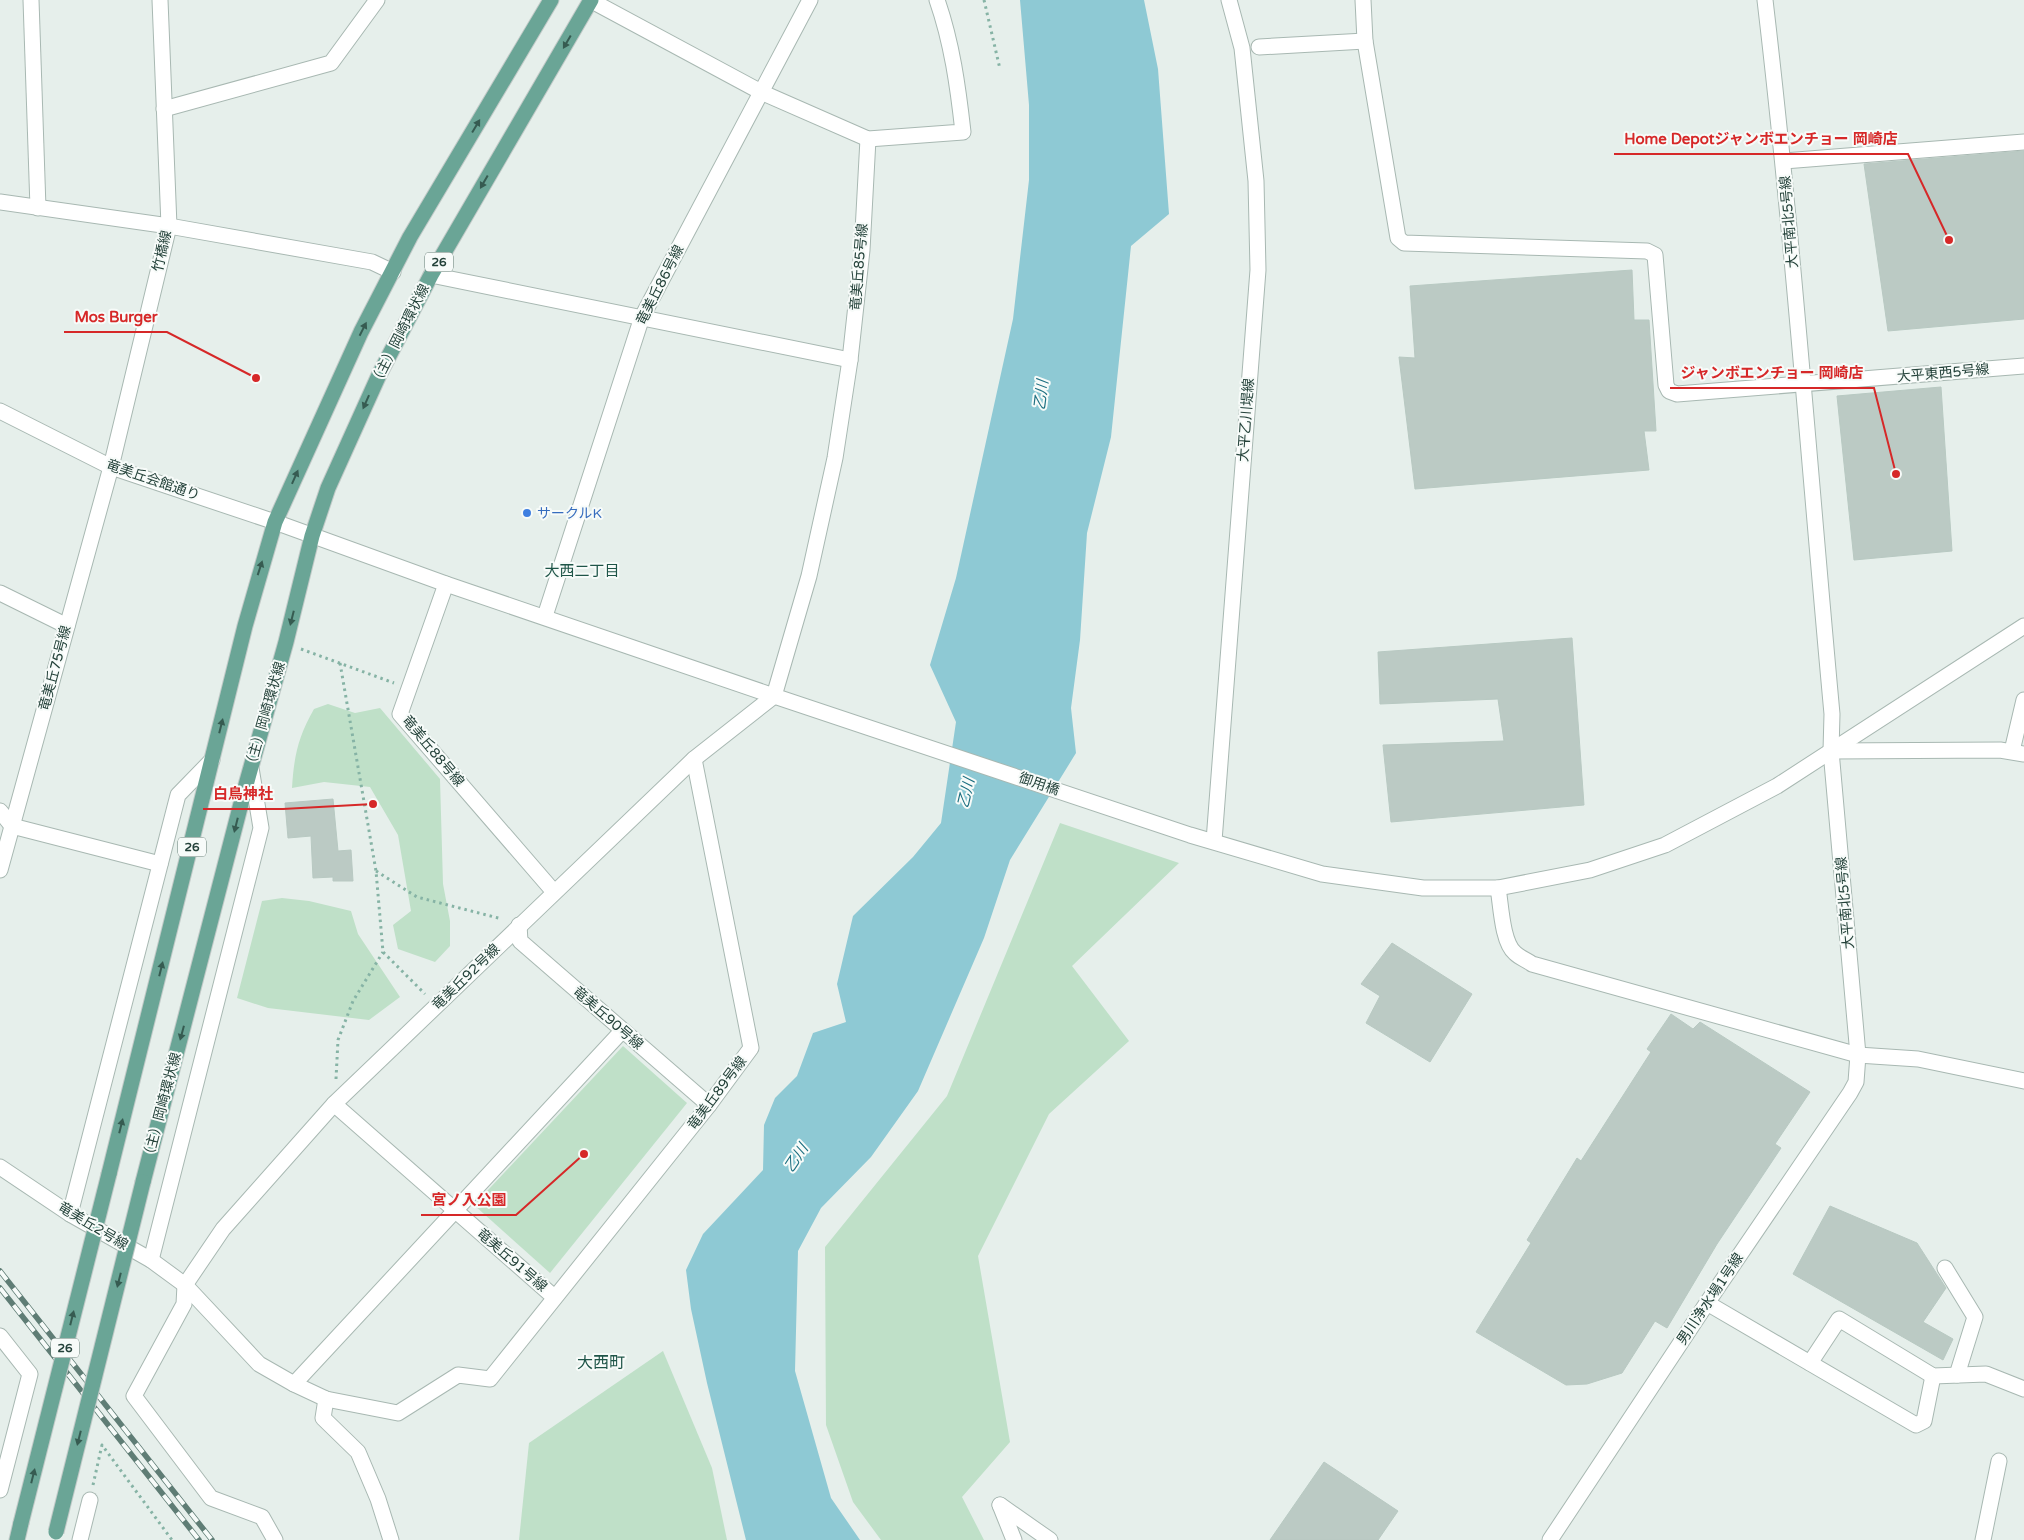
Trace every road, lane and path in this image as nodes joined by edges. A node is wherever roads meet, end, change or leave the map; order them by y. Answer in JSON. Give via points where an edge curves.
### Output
{"nodes":[{"id":1,"x":31,"y":0,"type":"edge"},
{"id":2,"x":160,"y":0,"type":"edge"},
{"id":3,"x":377,"y":0,"type":"edge"},
{"id":4,"x":551,"y":0,"type":"edge"},
{"id":5,"x":591,"y":0,"type":"edge"},
{"id":6,"x":810,"y":0,"type":"edge"},
{"id":7,"x":937,"y":0,"type":"edge"},
{"id":8,"x":984,"y":0,"type":"edge"},
{"id":9,"x":1229,"y":0,"type":"edge"},
{"id":10,"x":1363,"y":0,"type":"edge"},
{"id":11,"x":1765,"y":0,"type":"edge"},
{"id":12,"x":1365,"y":41,"type":"junction"},
{"id":13,"x":1259,"y":48,"type":"dead end"},
{"id":14,"x":1000,"y":69,"type":"dead end"},
{"id":15,"x":761,"y":92,"type":"junction"},
{"id":16,"x":164,"y":108,"type":"junction"},
{"id":17,"x":868,"y":139,"type":"junction"},
{"id":18,"x":2024,"y":142,"type":"edge"},
{"id":19,"x":1784,"y":161,"type":"junction"},
{"id":20,"x":0,"y":202,"type":"edge"},
{"id":21,"x":38,"y":208,"type":"junction"},
{"id":22,"x":169,"y":226,"type":"junction"},
{"id":23,"x":393,"y":272,"type":"junction"},
{"id":24,"x":431,"y":275,"type":"junction"},
{"id":25,"x":642,"y":317,"type":"junction"},
{"id":26,"x":850,"y":360,"type":"junction"},
{"id":27,"x":2024,"y":366,"type":"edge"},
{"id":28,"x":1802,"y":385,"type":"junction"},
{"id":29,"x":0,"y":411,"type":"edge"},
{"id":30,"x":110,"y":467,"type":"junction"},
{"id":31,"x":275,"y":522,"type":"junction"},
{"id":32,"x":312,"y":536,"type":"junction"},
{"id":33,"x":446,"y":584,"type":"junction"},
{"id":34,"x":0,"y":593,"type":"edge"},
{"id":35,"x":545,"y":616,"type":"junction"},
{"id":36,"x":66,"y":626,"type":"junction"},
{"id":37,"x":2023,"y":630,"type":"edge"},
{"id":38,"x":286,"y":642,"type":"junction"},
{"id":39,"x":340,"y":663,"type":"junction"},
{"id":40,"x":409,"y":688,"type":"junction"},
{"id":41,"x":774,"y":696,"type":"junction"},
{"id":42,"x":2024,"y":700,"type":"edge"},
{"id":43,"x":1831,"y":751,"type":"junction"},
{"id":44,"x":2018,"y":752,"type":"edge"},
{"id":45,"x":694,"y":759,"type":"junction"},
{"id":46,"x":212,"y":760,"type":"junction"},
{"id":47,"x":251,"y":768,"type":"junction"},
{"id":48,"x":0,"y":810,"type":"edge"},
{"id":49,"x":12,"y":826,"type":"junction"},
{"id":50,"x":1214,"y":842,"type":"junction"},
{"id":51,"x":160,"y":864,"type":"junction"},
{"id":52,"x":0,"y":870,"type":"edge"},
{"id":53,"x":376,"y":871,"type":"junction"},
{"id":54,"x":1498,"y":888,"type":"junction"},
{"id":55,"x":554,"y":892,"type":"junction"},
{"id":56,"x":519,"y":925,"type":"junction"},
{"id":57,"x":383,"y":952,"type":"junction"},
{"id":58,"x":436,"y":1006,"type":"junction"},
{"id":59,"x":622,"y":1031,"type":"junction"},
{"id":60,"x":1858,"y":1055,"type":"junction"},
{"id":61,"x":2024,"y":1081,"type":"edge"},
{"id":62,"x":334,"y":1104,"type":"junction"},
{"id":63,"x":709,"y":1105,"type":"junction"},
{"id":64,"x":0,"y":1167,"type":"edge"},
{"id":65,"x":455,"y":1211,"type":"junction"},
{"id":66,"x":70,"y":1214,"type":"junction"},
{"id":67,"x":151,"y":1260,"type":"junction"},
{"id":68,"x":1945,"y":1268,"type":"dead end"},
{"id":69,"x":185,"y":1285,"type":"junction"},
{"id":70,"x":554,"y":1297,"type":"junction"},
{"id":71,"x":1707,"y":1303,"type":"junction"},
{"id":72,"x":0,"y":1336,"type":"edge"},
{"id":73,"x":1810,"y":1363,"type":"junction"},
{"id":74,"x":1958,"y":1375,"type":"junction"},
{"id":75,"x":1933,"y":1376,"type":"junction"},
{"id":76,"x":294,"y":1384,"type":"junction"},
{"id":77,"x":2024,"y":1389,"type":"edge"},
{"id":78,"x":326,"y":1399,"type":"junction"},
{"id":79,"x":6,"y":1443,"type":"edge"},
{"id":80,"x":1999,"y":1461,"type":"dead end"},
{"id":81,"x":0,"y":1490,"type":"edge"},
{"id":82,"x":90,"y":1500,"type":"joint"},
{"id":83,"x":55,"y":1536,"type":"edge"},
{"id":84,"x":17,"y":1540,"type":"edge"},
{"id":85,"x":80,"y":1540,"type":"edge"},
{"id":86,"x":172,"y":1540,"type":"edge"},
{"id":87,"x":275,"y":1540,"type":"edge"},
{"id":88,"x":391,"y":1540,"type":"edge"},
{"id":89,"x":1014,"y":1540,"type":"edge"},
{"id":90,"x":1050,"y":1540,"type":"edge"},
{"id":91,"x":1550,"y":1540,"type":"edge"},
{"id":92,"x":1983,"y":1540,"type":"edge"}],
"edges":[{"from":1,"to":21,"type":"street"},
{"from":2,"to":16,"type":"street","name":"竹橋線"},
{"from":3,"to":16,"type":"street","via":[[331,64]]},
{"from":23,"to":4,"type":"main road","number":"26","one_way":true,"via":[[410,237]]},
{"from":5,"to":15,"type":"street"},
{"from":5,"to":24,"type":"main road","name":"（主）岡崎環状線","number":"26","one_way":true},
{"from":6,"to":15,"type":"street","name":"竜美丘86号線"},
{"from":7,"to":17,"type":"street","via":[[947,29],[963,132]]},
{"from":8,"to":14,"type":"path"},
{"from":9,"to":50,"type":"street","name":"大平乙川堤線","via":[[1242,48],[1256,181],[1258,270]]},
{"from":10,"to":12,"type":"street"},
{"from":11,"to":19,"type":"street","name":"大平南北5号線"},
{"from":12,"to":13,"type":"street"},
{"from":12,"to":28,"type":"street","name":"大平東西5号線","via":[[1398,238],[1404,243],[1647,251],[1655,255],[1669,391],[1677,394]]},
{"from":15,"to":17,"type":"street"},
{"from":15,"to":25,"type":"street","name":"竜美丘86号線"},
{"from":16,"to":22,"type":"street","name":"竹橋線"},
{"from":17,"to":26,"type":"street","name":"竜美丘85号線","via":[[862,250]]},
{"from":18,"to":19,"type":"street"},
{"from":19,"to":28,"type":"street","name":"大平南北5号線"},
{"from":20,"to":21,"type":"street"},
{"from":21,"to":22,"type":"street"},
{"from":22,"to":23,"type":"street","via":[[372,262]]},
{"from":22,"to":30,"type":"street","name":"竹橋線"},
{"from":31,"to":23,"type":"main road","number":"26","one_way":true,"via":[[361,332]]},
{"from":24,"to":25,"type":"street"},
{"from":24,"to":32,"type":"main road","name":"（主）岡崎環状線","number":"26","one_way":true,"via":[[379,375],[328,488]]},
{"from":25,"to":26,"type":"street"},
{"from":25,"to":35,"type":"street","name":"竜美丘86号線"},
{"from":26,"to":41,"type":"street","name":"竜美丘85号線","via":[[835,458],[813,558]]},
{"from":27,"to":28,"type":"street","name":"大平東西5号線"},
{"from":28,"to":43,"type":"street","name":"大平南北5号線","via":[[1832,714]]},
{"from":29,"to":30,"type":"street","name":"竜美丘会館通り"},
{"from":30,"to":31,"type":"street","name":"竜美丘会館通り"},
{"from":30,"to":36,"type":"street","name":"竜美丘75号線"},
{"from":31,"to":32,"type":"street","name":"竜美丘会館通り"},
{"from":46,"to":31,"type":"main road","number":"26","one_way":true},
{"from":32,"to":33,"type":"street","name":"竜美丘会館通り"},
{"from":32,"to":38,"type":"main road","name":"（主）岡崎環状線","number":"26","one_way":true},
{"from":33,"to":35,"type":"street","name":"竜美丘会館通り"},
{"from":33,"to":40,"type":"street","name":"竜美丘88号線"},
{"from":34,"to":36,"type":"street"},
{"from":35,"to":41,"type":"street","name":"御用橋"},
{"from":36,"to":49,"type":"street","name":"竜美丘75号線"},
{"from":37,"to":43,"type":"street","name":"御用橋"},
{"from":38,"to":39,"type":"path"},
{"from":38,"to":47,"type":"main road","name":"（主）岡崎環状線","number":"26"},
{"from":39,"to":40,"type":"path"},
{"from":39,"to":53,"type":"path"},
{"from":40,"to":55,"type":"street","name":"竜美丘88号線","via":[[400,714]]},
{"from":41,"to":45,"type":"street","name":"竜美丘92号線"},
{"from":41,"to":50,"type":"street","name":"御用橋"},
{"from":42,"to":44,"type":"street"},
{"from":43,"to":44,"type":"street"},
{"from":43,"to":54,"type":"street","name":"御用橋","via":[[1752,800],[1665,845],[1590,870]]},
{"from":43,"to":60,"type":"street","name":"大平南北5号線"},
{"from":45,"to":55,"type":"street","name":"竜美丘92号線"},
{"from":45,"to":63,"type":"street","name":"竜美丘89号線","via":[[751,1048]]},
{"from":46,"to":51,"type":"street","via":[[178,795]]},
{"from":84,"to":46,"type":"main road","number":"26","one_way":true,"bridge":true},
{"from":47,"to":67,"type":"street","via":[[262,828]]},
{"from":47,"to":83,"type":"main road","name":"（主）岡崎環状線","number":"26","one_way":true,"bridge":true},
{"from":48,"to":49,"type":"street"},
{"from":49,"to":51,"type":"street"},
{"from":49,"to":52,"type":"street","name":"竜美丘75号線"},
{"from":50,"to":54,"type":"street","name":"御用橋","via":[[1322,874],[1423,888]]},
{"from":51,"to":66,"type":"street"},
{"from":53,"to":56,"type":"path","via":[[417,897]]},
{"from":53,"to":57,"type":"path"},
{"from":54,"to":60,"type":"street","via":[[1509,946],[1532,964]]},
{"from":55,"to":56,"type":"street","name":"竜美丘92号線"},
{"from":56,"to":58,"type":"street","name":"竜美丘92号線"},
{"from":56,"to":59,"type":"street","name":"竜美丘90号線","via":[[520,941]]},
{"from":57,"to":58,"type":"path"},
{"from":57,"to":62,"type":"path","via":[[353,1001],[338,1040]]},
{"from":58,"to":62,"type":"street","name":"竜美丘92号線"},
{"from":59,"to":63,"type":"street","name":"竜美丘90号線"},
{"from":59,"to":65,"type":"street"},
{"from":60,"to":61,"type":"street","via":[[1918,1059]]},
{"from":60,"to":71,"type":"street","name":"男川浄水場1号線","via":[[1856,1082],[1850,1093]]},
{"from":62,"to":65,"type":"street","name":"竜美丘91号線"},
{"from":62,"to":69,"type":"street","name":"竜美丘92号線","via":[[222,1229]]},
{"from":63,"to":70,"type":"street","name":"竜美丘89号線"},
{"from":64,"to":66,"type":"street","name":"竜美丘2号線"},
{"from":65,"to":70,"type":"street","name":"竜美丘91号線"},
{"from":65,"to":76,"type":"street"},
{"from":66,"to":67,"type":"street","name":"竜美丘2号線"},
{"from":67,"to":69,"type":"street","name":"竜美丘2号線"},
{"from":68,"to":74,"type":"street","via":[[1975,1318]]},
{"from":69,"to":76,"type":"street","name":"竜美丘2号線","via":[[259,1364]]},
{"from":69,"to":87,"type":"street","via":[[184,1304],[134,1396],[211,1498],[262,1517]]},
{"from":70,"to":78,"type":"street","name":"竜美丘89号線","via":[[490,1379],[458,1375],[398,1414]]},
{"from":71,"to":73,"type":"street"},
{"from":71,"to":91,"type":"street","name":"男川浄水場1号線"},
{"from":72,"to":79,"type":"street","via":[[30,1374]]},
{"from":73,"to":75,"type":"street","via":[[1839,1319]]},
{"from":73,"to":75,"type":"street","via":[[1916,1425],[1924,1422]]},
{"from":74,"to":75,"type":"street"},
{"from":74,"to":77,"type":"street","via":[[1986,1374]]},
{"from":76,"to":78,"type":"street","name":"竜美丘2号線"},
{"from":78,"to":88,"type":"street","via":[[323,1418],[358,1452]]},
{"from":79,"to":81,"type":"street"},
{"from":80,"to":92,"type":"street"},
{"from":82,"to":85,"type":"street"},
{"from":82,"to":86,"type":"path","via":[[102,1445]]},
{"from":89,"to":90,"type":"street","via":[[1000,1505]]}]}
